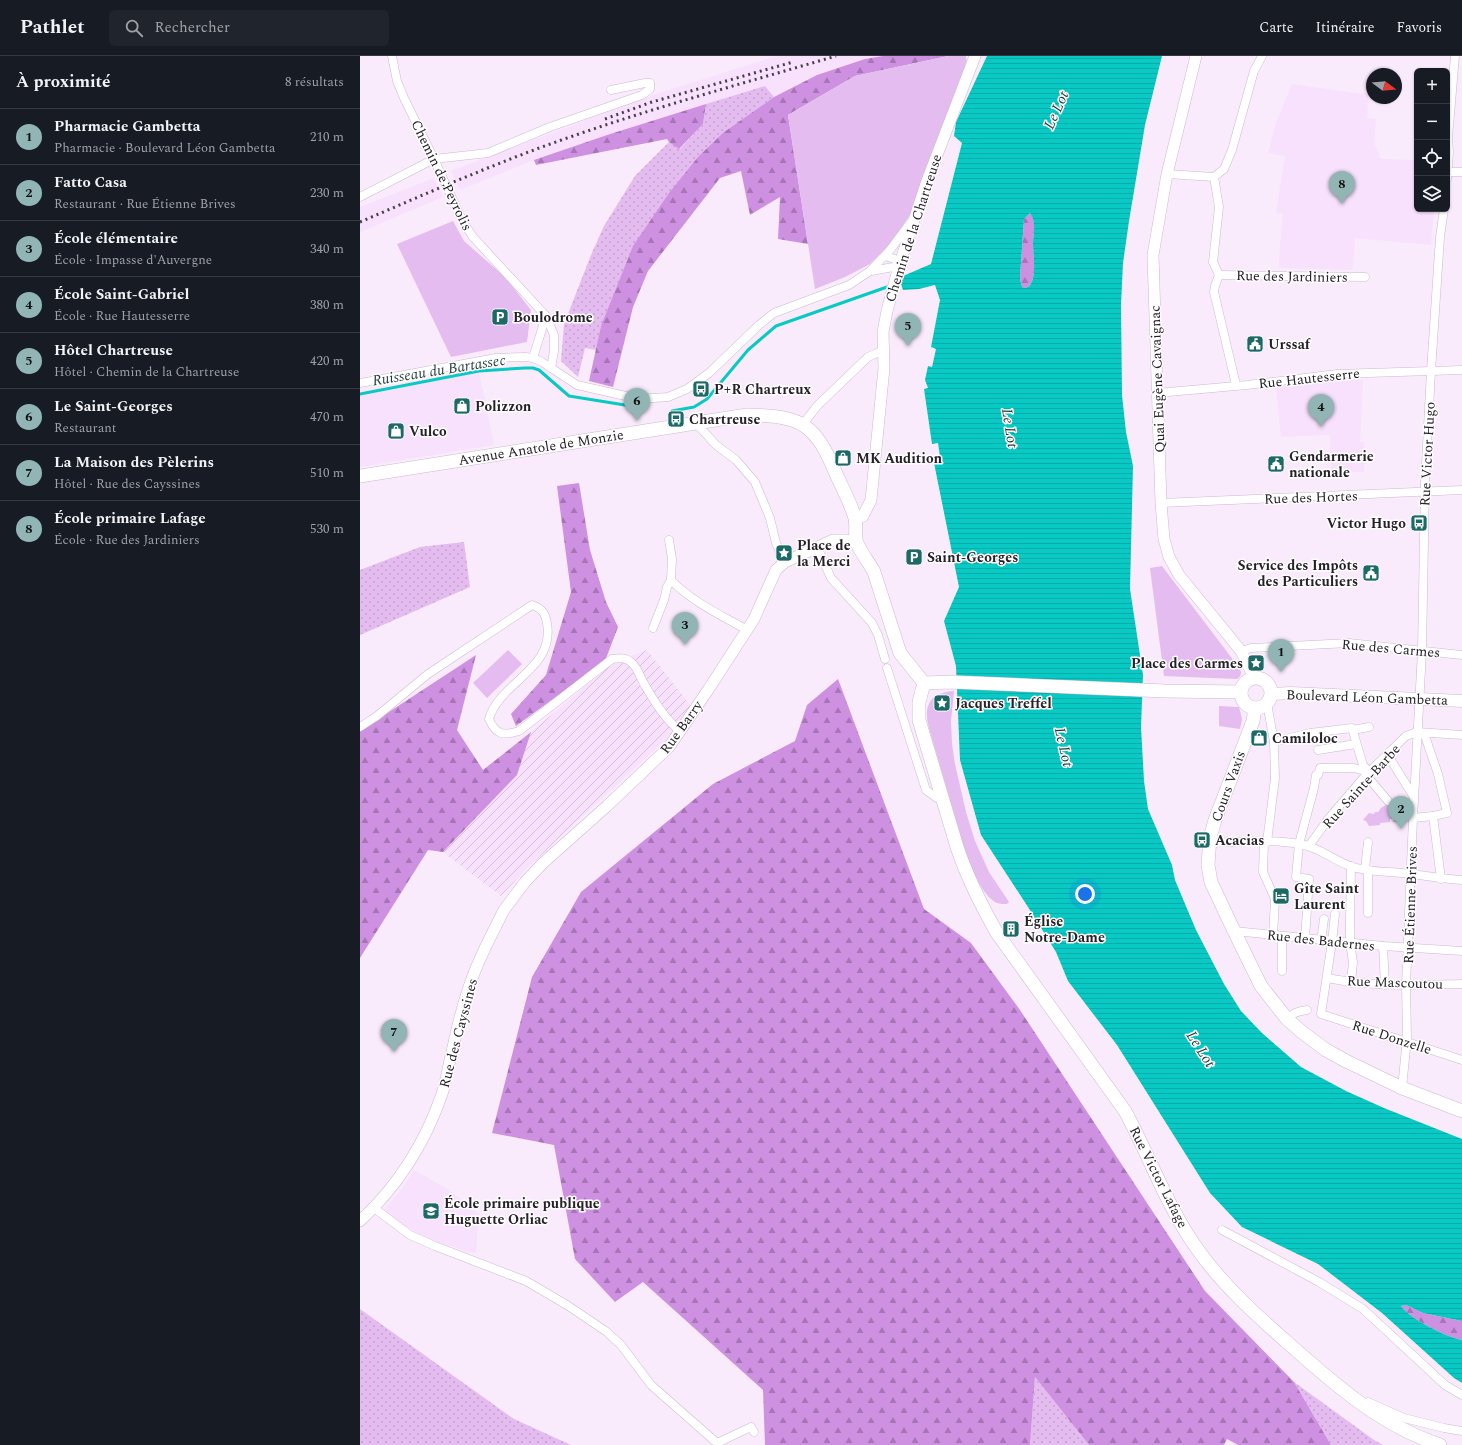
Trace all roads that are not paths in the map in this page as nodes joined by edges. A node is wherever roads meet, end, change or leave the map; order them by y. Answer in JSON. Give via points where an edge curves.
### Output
{"nodes":[{"id":1,"x":392,"y":56,"type":"edge"},
{"id":2,"x":975,"y":56,"type":"edge"},
{"id":3,"x":1196,"y":56,"type":"edge"},
{"id":4,"x":1262,"y":56,"type":"edge"},
{"id":5,"x":1455,"y":56,"type":"edge"},
{"id":6,"x":611,"y":90,"type":"dead end"},
{"id":7,"x":1448,"y":140,"type":"edge"},
{"id":8,"x":434,"y":159,"type":"junction"},
{"id":9,"x":1462,"y":172,"type":"edge"},
{"id":10,"x":1167,"y":174,"type":"junction"},
{"id":11,"x":1450,"y":175,"type":"edge"},
{"id":12,"x":1214,"y":177,"type":"junction"},
{"id":13,"x":361,"y":197,"type":"edge"},
{"id":14,"x":1444,"y":212,"type":"edge"},
{"id":15,"x":914,"y":218,"type":"junction"},
{"id":16,"x":885,"y":256,"type":"junction"},
{"id":17,"x":898,"y":270,"type":"junction"},
{"id":18,"x":870,"y":271,"type":"junction"},
{"id":19,"x":1219,"y":274,"type":"junction"},
{"id":20,"x":1365,"y":277,"type":"dead end"},
{"id":21,"x":546,"y":316,"type":"junction"},
{"id":22,"x":884,"y":350,"type":"junction"},
{"id":23,"x":533,"y":358,"type":"junction"},
{"id":24,"x":551,"y":368,"type":"junction"},
{"id":25,"x":1462,"y":370,"type":"edge"},
{"id":26,"x":1431,"y":371,"type":"junction"},
{"id":27,"x":360,"y":382,"type":"edge"},
{"id":28,"x":1236,"y":385,"type":"junction"},
{"id":29,"x":1157,"y":393,"type":"junction"},
{"id":30,"x":696,"y":423,"type":"junction"},
{"id":31,"x":803,"y":424,"type":"junction"},
{"id":32,"x":360,"y":476,"type":"edge"},
{"id":33,"x":1462,"y":490,"type":"edge"},
{"id":34,"x":1425,"y":493,"type":"junction"},
{"id":35,"x":1160,"y":503,"type":"junction"},
{"id":36,"x":855,"y":519,"type":"junction"},
{"id":37,"x":669,"y":540,"type":"dead end"},
{"id":38,"x":857,"y":542,"type":"junction"},
{"id":39,"x":817,"y":547,"type":"junction"},
{"id":40,"x":785,"y":562,"type":"junction"},
{"id":41,"x":671,"y":580,"type":"junction"},
{"id":42,"x":653,"y":628,"type":"dead end"},
{"id":43,"x":747,"y":630,"type":"junction"},
{"id":44,"x":1241,"y":651,"type":"junction"},
{"id":45,"x":1422,"y":651,"type":"junction"},
{"id":46,"x":1462,"y":655,"type":"edge"},
{"id":47,"x":884,"y":659,"type":"dead end"},
{"id":48,"x":887,"y":668,"type":"dead end"},
{"id":49,"x":1254,"y":678,"type":"junction"},
{"id":50,"x":924,"y":683,"type":"junction"},
{"id":51,"x":1241,"y":692,"type":"junction"},
{"id":52,"x":1419,"y":699,"type":"junction"},
{"id":53,"x":1265,"y":702,"type":"junction"},
{"id":54,"x":1462,"y":702,"type":"edge"},
{"id":55,"x":360,"y":727,"type":"edge"},
{"id":56,"x":1369,"y":727,"type":"dead end"},
{"id":57,"x":1353,"y":730,"type":"junction"},
{"id":58,"x":680,"y":731,"type":"junction"},
{"id":59,"x":1421,"y":733,"type":"junction"},
{"id":60,"x":1462,"y":735,"type":"edge"},
{"id":61,"x":1274,"y":742,"type":"junction"},
{"id":62,"x":1356,"y":744,"type":"junction"},
{"id":63,"x":1318,"y":750,"type":"dead end"},
{"id":64,"x":1387,"y":754,"type":"junction"},
{"id":65,"x":1368,"y":774,"type":"junction"},
{"id":66,"x":1414,"y":797,"type":"junction"},
{"id":67,"x":943,"y":798,"type":"junction"},
{"id":68,"x":1388,"y":802,"type":"dead end"},
{"id":69,"x":1432,"y":816,"type":"junction"},
{"id":70,"x":1413,"y":818,"type":"junction"},
{"id":71,"x":1265,"y":842,"type":"junction"},
{"id":72,"x":1368,"y":842,"type":"dead end"},
{"id":73,"x":1209,"y":843,"type":"junction"},
{"id":74,"x":1299,"y":844,"type":"junction"},
{"id":75,"x":1309,"y":846,"type":"junction"},
{"id":76,"x":560,"y":847,"type":"joint"},
{"id":77,"x":1351,"y":866,"type":"junction"},
{"id":78,"x":1366,"y":870,"type":"junction"},
{"id":79,"x":1411,"y":874,"type":"junction"},
{"id":80,"x":1441,"y":879,"type":"junction"},
{"id":81,"x":1462,"y":880,"type":"edge"},
{"id":82,"x":1368,"y":912,"type":"dead end"},
{"id":83,"x":1335,"y":914,"type":"dead end"},
{"id":84,"x":1324,"y":919,"type":"dead end"},
{"id":85,"x":1234,"y":931,"type":"junction"},
{"id":86,"x":1273,"y":936,"type":"junction"},
{"id":87,"x":1282,"y":936,"type":"junction"},
{"id":88,"x":1305,"y":939,"type":"junction"},
{"id":89,"x":1321,"y":941,"type":"junction"},
{"id":90,"x":1332,"y":942,"type":"junction"},
{"id":91,"x":1350,"y":942,"type":"junction"},
{"id":92,"x":1383,"y":946,"type":"junction"},
{"id":93,"x":1408,"y":948,"type":"junction"},
{"id":94,"x":1462,"y":951,"type":"edge"},
{"id":95,"x":1282,"y":971,"type":"dead end"},
{"id":96,"x":1327,"y":978,"type":"junction"},
{"id":97,"x":1351,"y":983,"type":"junction"},
{"id":98,"x":1462,"y":984,"type":"edge"},
{"id":99,"x":1385,"y":985,"type":"junction"},
{"id":100,"x":1406,"y":985,"type":"junction"},
{"id":101,"x":1307,"y":1010,"type":"dead end"},
{"id":102,"x":1287,"y":1019,"type":"junction"},
{"id":103,"x":1406,"y":1042,"type":"junction"},
{"id":104,"x":1462,"y":1060,"type":"edge"},
{"id":105,"x":1402,"y":1088,"type":"junction"},
{"id":106,"x":1462,"y":1111,"type":"edge"},
{"id":107,"x":374,"y":1208,"type":"junction"},
{"id":108,"x":360,"y":1221,"type":"edge"},
{"id":109,"x":1222,"y":1230,"type":"dead end"},
{"id":110,"x":1462,"y":1395,"type":"edge"},
{"id":111,"x":1352,"y":1398,"type":"junction"},
{"id":112,"x":1462,"y":1431,"type":"edge"},
{"id":113,"x":754,"y":1432,"type":"dead end"},
{"id":114,"x":1440,"y":1445,"type":"edge"}],
"edges":[{"from":1,"to":8,"type":"street","name":"Chemin de Peyrolis","via":[[404,98]]},
{"from":2,"to":15,"type":"street","name":"Chemin de la Chartreuse"},
{"from":3,"to":10,"type":"street","name":"Quai Eugène Cavaignac"},
{"from":4,"to":12,"type":"street","via":[[1254,71],[1232,150],[1224,169]]},
{"from":5,"to":7,"type":"street"},
{"from":6,"to":8,"type":"street","via":[[650,83],[650,89],[642,95],[550,127],[488,153]]},
{"from":8,"to":13,"type":"street"},
{"from":8,"to":21,"type":"street","name":"Chemin de Peyrolis","via":[[462,222]]},
{"from":9,"to":11,"type":"street"},
{"from":10,"to":12,"type":"street"},
{"from":10,"to":29,"type":"street","name":"Quai Eugène Cavaignac","via":[[1153,255]]},
{"from":12,"to":19,"type":"street","via":[[1219,207],[1213,262]]},
{"from":14,"to":26,"type":"street","name":"Rue Victor Hugo"},
{"from":15,"to":16,"type":"street"},
{"from":15,"to":17,"type":"street","name":"Chemin de la Chartreuse"},
{"from":16,"to":17,"type":"street","via":[[895,259]]},
{"from":16,"to":18,"type":"street"},
{"from":17,"to":18,"type":"street"},
{"from":17,"to":22,"type":"street","name":"Chemin de la Chartreuse","via":[[883,332]]},
{"from":18,"to":24,"type":"street","via":[[849,285],[774,313],[759,324],[709,373],[675,395],[639,399],[601,391],[577,385]]},
{"from":19,"to":20,"type":"street","name":"Rue des Jardiniers"},
{"from":19,"to":28,"type":"street","via":[[1214,292]]},
{"from":21,"to":23,"type":"street"},
{"from":21,"to":24,"type":"street","name":"Chemin de Peyrolis","via":[[554,335]]},
{"from":22,"to":31,"type":"street","via":[[868,357]]},
{"from":22,"to":36,"type":"street","name":"Chemin de la Chartreuse","via":[[871,500],[862,516]]},
{"from":23,"to":24,"type":"street"},
{"from":23,"to":27,"type":"street","via":[[496,358]]},
{"from":25,"to":26,"type":"street","name":"Rue Hautesserre"},
{"from":26,"to":28,"type":"street","name":"Rue Hautesserre","via":[[1337,374]]},
{"from":26,"to":34,"type":"street","name":"Rue Victor Hugo"},
{"from":28,"to":29,"type":"street","name":"Rue Hautesserre"},
{"from":29,"to":35,"type":"street","name":"Quai Eugène Cavaignac"},
{"from":30,"to":31,"type":"main road","name":"Avenue Anatole de Monzie","via":[[747,414],[787,418]]},
{"from":30,"to":32,"type":"main road","name":"Avenue Anatole de Monzie"},
{"from":30,"to":40,"type":"street","via":[[716,445],[736,460],[755,482]]},
{"from":31,"to":36,"type":"main road","name":"Avenue Anatole de Monzie","via":[[823,446]]},
{"from":33,"to":34,"type":"street","name":"Rue des Hortes"},
{"from":34,"to":35,"type":"street","name":"Rue des Hortes"},
{"from":34,"to":45,"type":"street","name":"Rue Victor Hugo"},
{"from":35,"to":44,"type":"street","name":"Quai Eugène Cavaignac","via":[[1169,558],[1179,575]]},
{"from":36,"to":38,"type":"main road","name":"Avenue Anatole de Monzie"},
{"from":37,"to":41,"type":"street","via":[[672,559]]},
{"from":38,"to":39,"type":"street","via":[[833,540]]},
{"from":38,"to":50,"type":"main road","via":[[874,572],[900,653]]},
{"from":39,"to":40,"type":"street"},
{"from":39,"to":47,"type":"street","via":[[831,578],[872,623]]},
{"from":40,"to":43,"type":"street","name":"Rue Barry","via":[[776,570]]},
{"from":41,"to":42,"type":"street"},
{"from":41,"to":43,"type":"street","via":[[689,596]]},
{"from":43,"to":58,"type":"street","name":"Rue Barry"},
{"from":44,"to":45,"type":"street","name":"Rue des Carmes","via":[[1251,648],[1349,643]]},
{"from":44,"to":49,"type":"street","name":"Quai Eugène Cavaignac"},
{"from":45,"to":46,"type":"street","name":"Rue des Carmes"},
{"from":45,"to":52,"type":"street","name":"Rue Victor Hugo"},
{"from":48,"to":67,"type":"street","via":[[926,790],[937,798]]},
{"from":49,"to":51,"type":"main road","via":[[1245,683]]},
{"from":49,"to":53,"type":"main road","via":[[1266,681],[1271,689]]},
{"from":50,"to":51,"type":"main road"},
{"from":50,"to":67,"type":"main road","name":"Rue Victor Lafage","via":[[919,702],[919,720]]},
{"from":51,"to":53,"type":"main road","via":[[1244,701],[1251,707]]},
{"from":52,"to":53,"type":"main road","name":"Boulevard Léon Gambetta","via":[[1291,693]]},
{"from":52,"to":54,"type":"main road","name":"Boulevard Léon Gambetta"},
{"from":52,"to":59,"type":"street","name":"Rue Étienne Brives"},
{"from":53,"to":61,"type":"street"},
{"from":53,"to":73,"type":"main road","name":"Cours Vaxis","via":[[1253,721]]},
{"from":55,"to":58,"type":"street","via":[[378,716],[428,674],[532,605],[541,608],[549,634],[545,649],[535,666],[496,703],[489,719],[499,733],[519,731],[612,659],[619,658],[633,663],[645,687]]},
{"from":56,"to":57,"type":"street"},
{"from":57,"to":61,"type":"street","via":[[1352,728],[1310,733]]},
{"from":57,"to":62,"type":"street"},
{"from":58,"to":76,"type":"street","name":"Rue Barry","via":[[669,747],[650,766]]},
{"from":59,"to":60,"type":"street"},
{"from":59,"to":64,"type":"street","name":"Rue Sainte-Barbe","via":[[1406,736]]},
{"from":59,"to":66,"type":"street","name":"Rue Étienne Brives"},
{"from":59,"to":69,"type":"street","via":[[1438,774],[1447,813]]},
{"from":61,"to":71,"type":"street","via":[[1275,778]]},
{"from":62,"to":63,"type":"street"},
{"from":62,"to":65,"type":"street"},
{"from":64,"to":65,"type":"street","name":"Rue Sainte-Barbe"},
{"from":64,"to":66,"type":"street"},
{"from":65,"to":68,"type":"street"},
{"from":65,"to":74,"type":"street","via":[[1354,768],[1320,768]]},
{"from":65,"to":75,"type":"street","name":"Rue Sainte-Barbe","via":[[1329,818]]},
{"from":66,"to":70,"type":"street","name":"Rue Étienne Brives"},
{"from":67,"to":111,"type":"main road","name":"Rue Victor Lafage","via":[[963,867],[982,907],[1001,939],[1125,1111],[1171,1207],[1198,1249],[1246,1304],[1315,1368]]},
{"from":69,"to":70,"type":"street"},
{"from":69,"to":80,"type":"street"},
{"from":70,"to":79,"type":"street","name":"Rue Étienne Brives"},
{"from":71,"to":73,"type":"street"},
{"from":71,"to":74,"type":"street"},
{"from":71,"to":86,"type":"street","via":[[1263,872],[1275,899]]},
{"from":72,"to":78,"type":"street"},
{"from":73,"to":85,"type":"main road","name":"Cours Vaxis","via":[[1208,865],[1211,882]]},
{"from":74,"to":75,"type":"street"},
{"from":74,"to":88,"type":"street","via":[[1296,877],[1309,879]]},
{"from":75,"to":77,"type":"street"},
{"from":76,"to":107,"type":"street","name":"Rue des Cayssines","via":[[525,882],[504,910],[473,976],[460,1016],[442,1094],[426,1132],[411,1161]]},
{"from":77,"to":78,"type":"street"},
{"from":77,"to":91,"type":"street"},
{"from":78,"to":79,"type":"street"},
{"from":78,"to":82,"type":"street"},
{"from":79,"to":80,"type":"street"},
{"from":79,"to":93,"type":"street","name":"Rue Étienne Brives"},
{"from":80,"to":81,"type":"street"},
{"from":83,"to":90,"type":"street"},
{"from":84,"to":89,"type":"street"},
{"from":85,"to":86,"type":"street","name":"Rue des Badernes"},
{"from":85,"to":102,"type":"main road","name":"Cours Vaxis","via":[[1261,986]]},
{"from":86,"to":87,"type":"street","name":"Rue des Badernes"},
{"from":87,"to":88,"type":"street","name":"Rue des Badernes"},
{"from":87,"to":95,"type":"street"},
{"from":88,"to":89,"type":"street","name":"Rue des Badernes"},
{"from":89,"to":90,"type":"street","name":"Rue des Badernes"},
{"from":90,"to":91,"type":"street","name":"Rue des Badernes"},
{"from":90,"to":96,"type":"street"},
{"from":91,"to":92,"type":"street","name":"Rue des Badernes"},
{"from":91,"to":97,"type":"street","via":[[1353,962]]},
{"from":92,"to":93,"type":"street","name":"Rue des Badernes"},
{"from":92,"to":99,"type":"street"},
{"from":93,"to":94,"type":"street","name":"Rue des Badernes"},
{"from":93,"to":100,"type":"street","name":"Rue Étienne Brives"},
{"from":96,"to":97,"type":"street","name":"Rue Mascoutou"},
{"from":96,"to":103,"type":"street","name":"Rue Donzelle","via":[[1321,1014]]},
{"from":97,"to":99,"type":"street","name":"Rue Mascoutou"},
{"from":98,"to":100,"type":"street","name":"Rue Mascoutou"},
{"from":99,"to":100,"type":"street","name":"Rue Mascoutou"},
{"from":100,"to":103,"type":"street","name":"Rue Étienne Brives"},
{"from":101,"to":102,"type":"street","via":[[1292,1014]]},
{"from":102,"to":105,"type":"main road","name":"Cours Vaxis","via":[[1326,1050]]},
{"from":103,"to":104,"type":"street","name":"Rue Donzelle"},
{"from":103,"to":105,"type":"street","name":"Rue Étienne Brives"},
{"from":105,"to":106,"type":"main road","name":"Cours Vaxis"},
{"from":107,"to":108,"type":"street","name":"Rue des Cayssines"},
{"from":107,"to":113,"type":"street","via":[[410,1235],[526,1281],[607,1332],[621,1345],[651,1385],[717,1443],[751,1428]]},
{"from":109,"to":110,"type":"street","via":[[1319,1282],[1363,1309],[1445,1384]]},
{"from":111,"to":112,"type":"street","via":[[1404,1418]]},
{"from":111,"to":114,"type":"main road","name":"Rue Victor Lafage","via":[[1383,1419]]}]}
